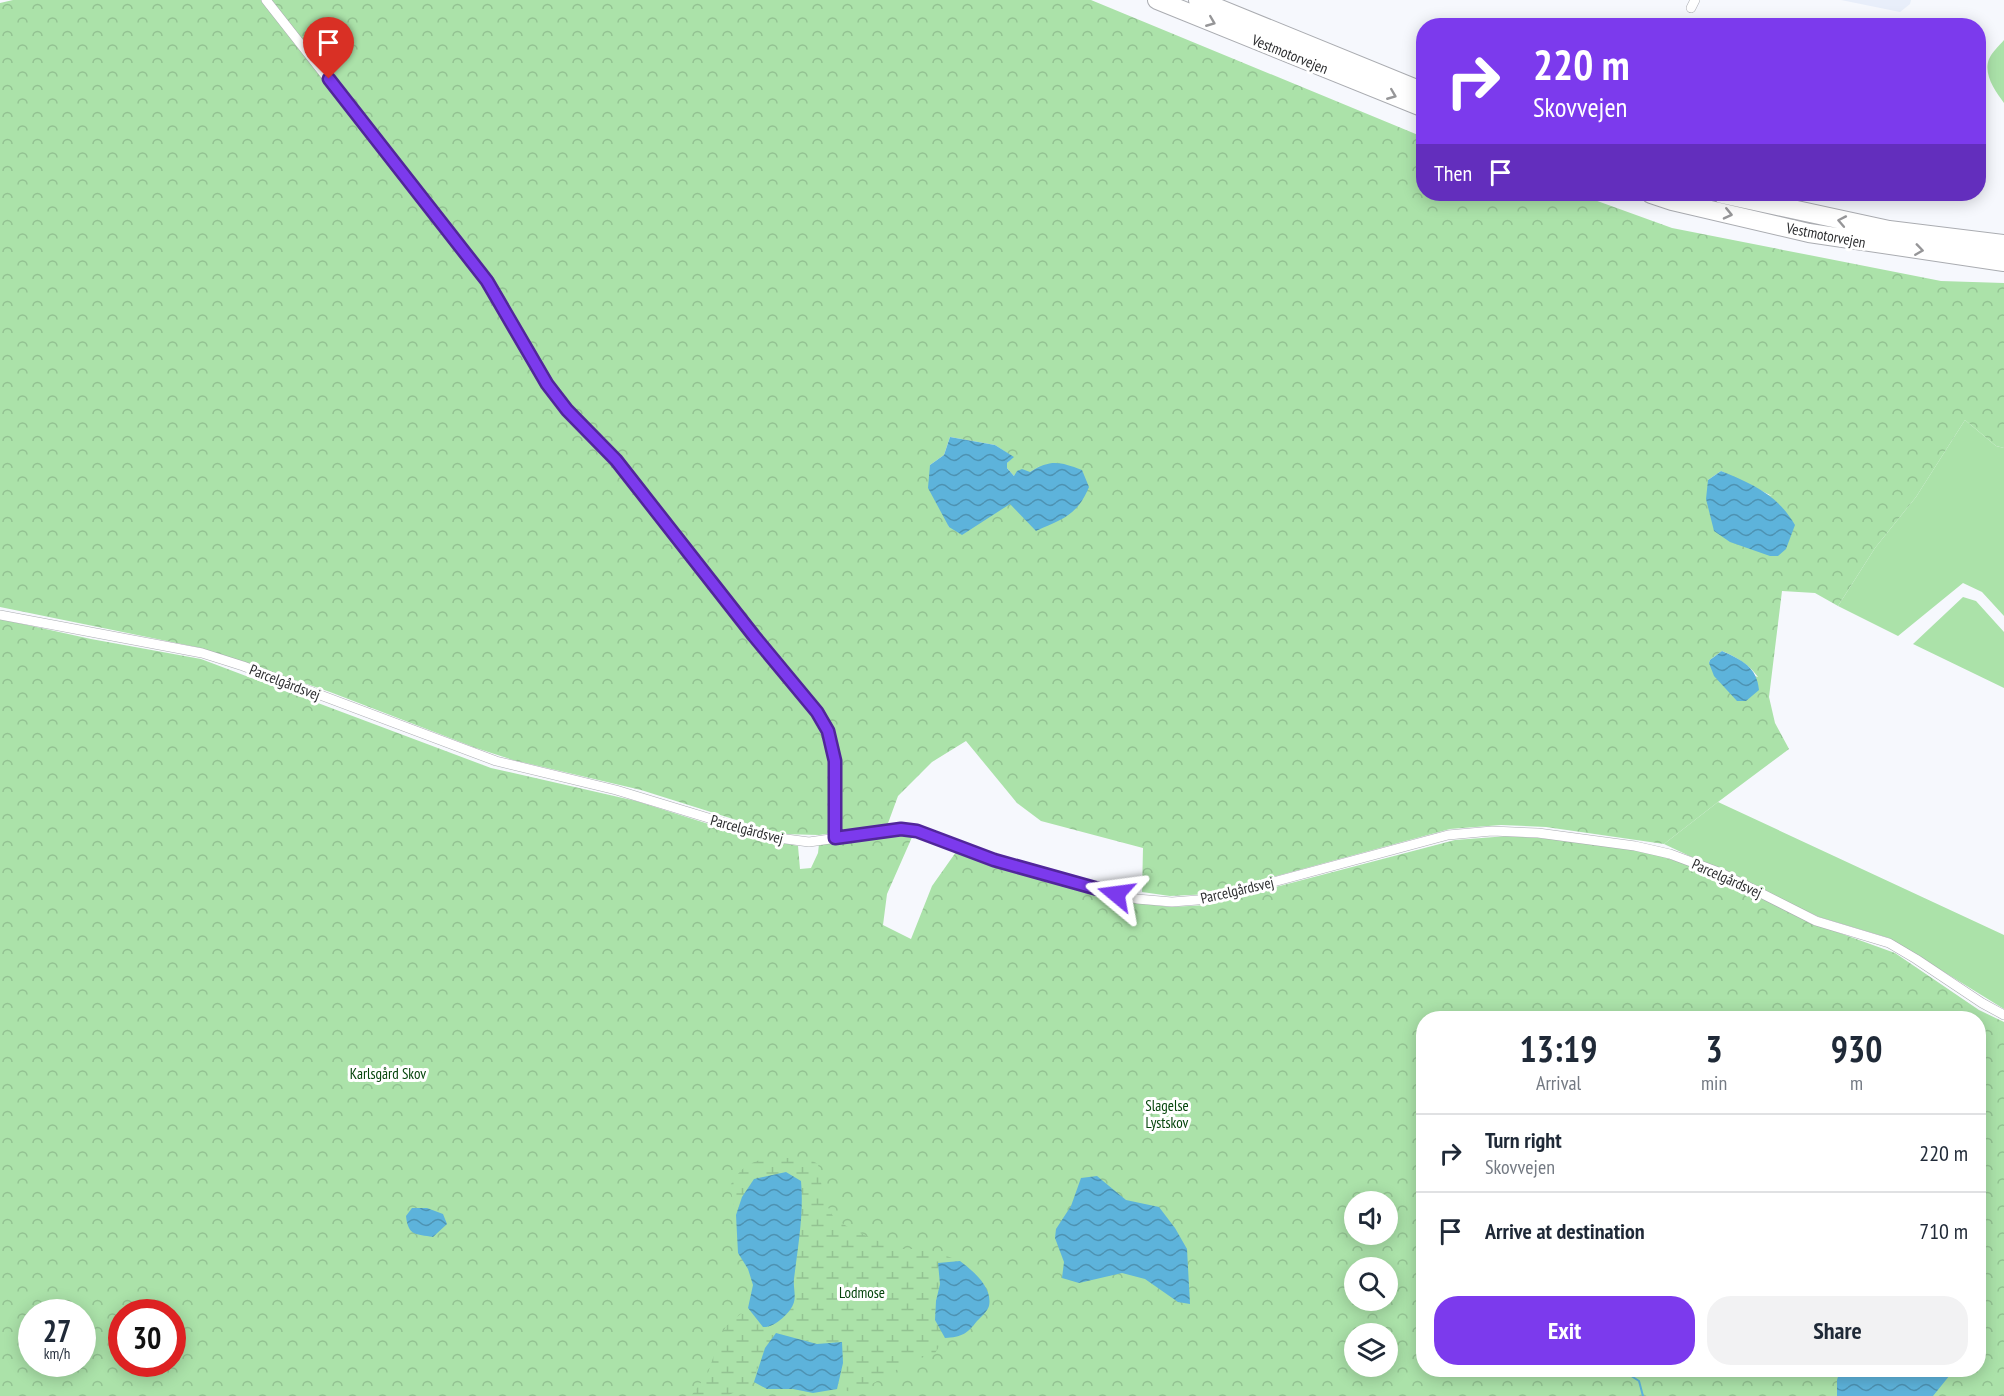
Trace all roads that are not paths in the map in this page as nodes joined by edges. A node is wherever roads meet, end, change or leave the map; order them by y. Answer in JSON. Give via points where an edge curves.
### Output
{"nodes":[{"id":1,"x":266,"y":0,"type":"edge"},
{"id":2,"x":1157,"y":0,"type":"edge"},
{"id":3,"x":1197,"y":0,"type":"edge"},
{"id":4,"x":1416,"y":89,"type":"edge"},
{"id":5,"x":1416,"y":105,"type":"edge"},
{"id":6,"x":1672,"y":201,"type":"edge"},
{"id":7,"x":1754,"y":201,"type":"edge"},
{"id":8,"x":2004,"y":244,"type":"edge"},
{"id":9,"x":2004,"y":262,"type":"edge"},
{"id":10,"x":0,"y":615,"type":"edge"},
{"id":11,"x":835,"y":838,"type":"junction"},
{"id":12,"x":2004,"y":1015,"type":"edge"}],
"edges":[{"from":1,"to":11,"type":"street","via":[[487,281],[547,384],[567,410],[616,460],[817,712],[828,731],[835,761]]},
{"from":2,"to":5,"type":"highway","name":"Vestmotorvejen","one_way":true},
{"from":3,"to":4,"type":"highway","name":"Vestmotorvejen"},
{"from":6,"to":9,"type":"highway","name":"Vestmotorvejen","one_way":true,"via":[[1809,233]]},
{"from":8,"to":7,"type":"highway","name":"Vestmotorvejen","one_way":true,"via":[[1889,230]]},
{"from":10,"to":11,"type":"street","name":"Parcelgårdsvej","via":[[202,653],[496,761],[616,790],[771,837],[808,842]]},
{"from":11,"to":12,"type":"street","name":"Parcelgårdsvej","via":[[901,829],[917,831],[974,853],[1137,900],[1172,902],[1210,898],[1448,835],[1492,831],[1538,833],[1635,846],[1721,873],[1816,921],[1889,943]]}]}
